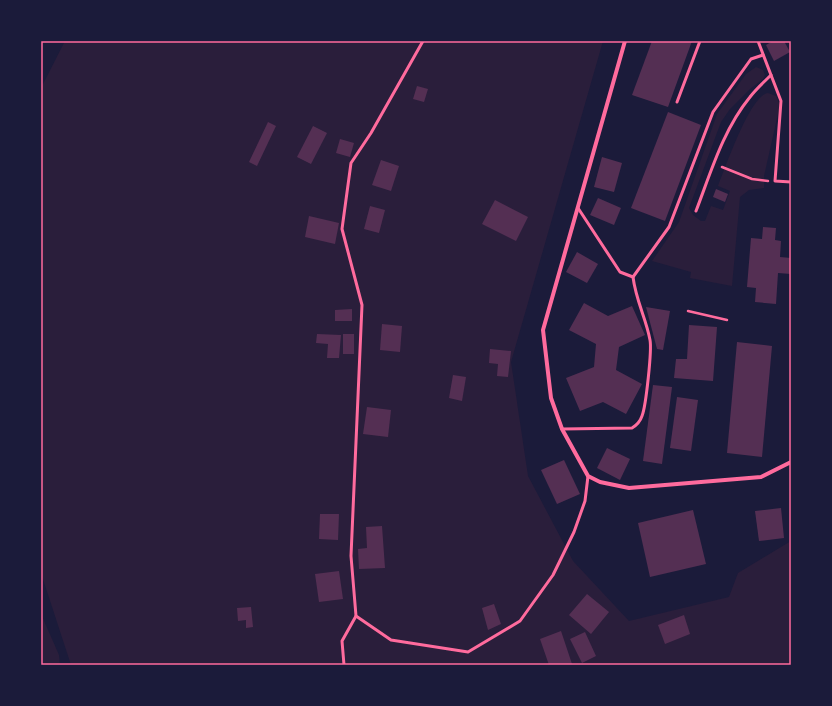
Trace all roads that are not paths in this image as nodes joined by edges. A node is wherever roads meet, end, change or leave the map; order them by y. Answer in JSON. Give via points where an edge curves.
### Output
{"nodes":[{"id":1,"x":423,"y":41,"type":"edge"},
{"id":2,"x":625,"y":41,"type":"edge"},
{"id":3,"x":700,"y":41,"type":"edge"},
{"id":4,"x":758,"y":41,"type":"edge"},
{"id":5,"x":763,"y":55,"type":"junction"},
{"id":6,"x":772,"y":75,"type":"junction"},
{"id":7,"x":677,"y":102,"type":"dead end"},
{"id":8,"x":791,"y":182,"type":"edge"},
{"id":9,"x":578,"y":208,"type":"junction"},
{"id":10,"x":696,"y":211,"type":"dead end"},
{"id":11,"x":634,"y":277,"type":"junction"},
{"id":12,"x":562,"y":429,"type":"junction"},
{"id":13,"x":791,"y":462,"type":"edge"},
{"id":14,"x":588,"y":476,"type":"junction"},
{"id":15,"x":356,"y":616,"type":"junction"},
{"id":16,"x":344,"y":665,"type":"edge"}],
"edges":[{"from":1,"to":15,"type":"lane","via":[[371,134],[351,163],[342,229],[362,305],[351,556]]},
{"from":2,"to":9,"type":"street"},
{"from":3,"to":7,"type":"lane"},
{"from":4,"to":5,"type":"lane"},
{"from":5,"to":6,"type":"lane"},
{"from":5,"to":11,"type":"lane","via":[[751,58],[713,112],[669,227]]},
{"from":6,"to":8,"type":"lane","via":[[781,101],[775,181]]},
{"from":6,"to":10,"type":"lane","via":[[750,97],[732,124],[718,152]]},
{"from":9,"to":11,"type":"lane","via":[[620,272]]},
{"from":9,"to":12,"type":"street","via":[[543,330],[551,398]]},
{"from":11,"to":12,"type":"lane","via":[[636,295],[650,341],[646,391],[639,423],[632,428]]},
{"from":12,"to":14,"type":"street"},
{"from":13,"to":14,"type":"street","via":[[761,477],[629,488],[600,482]]},
{"from":14,"to":15,"type":"lane","via":[[585,501],[574,532],[553,575],[520,621],[468,652],[391,640]]},
{"from":15,"to":16,"type":"lane","via":[[342,641]]}]}
